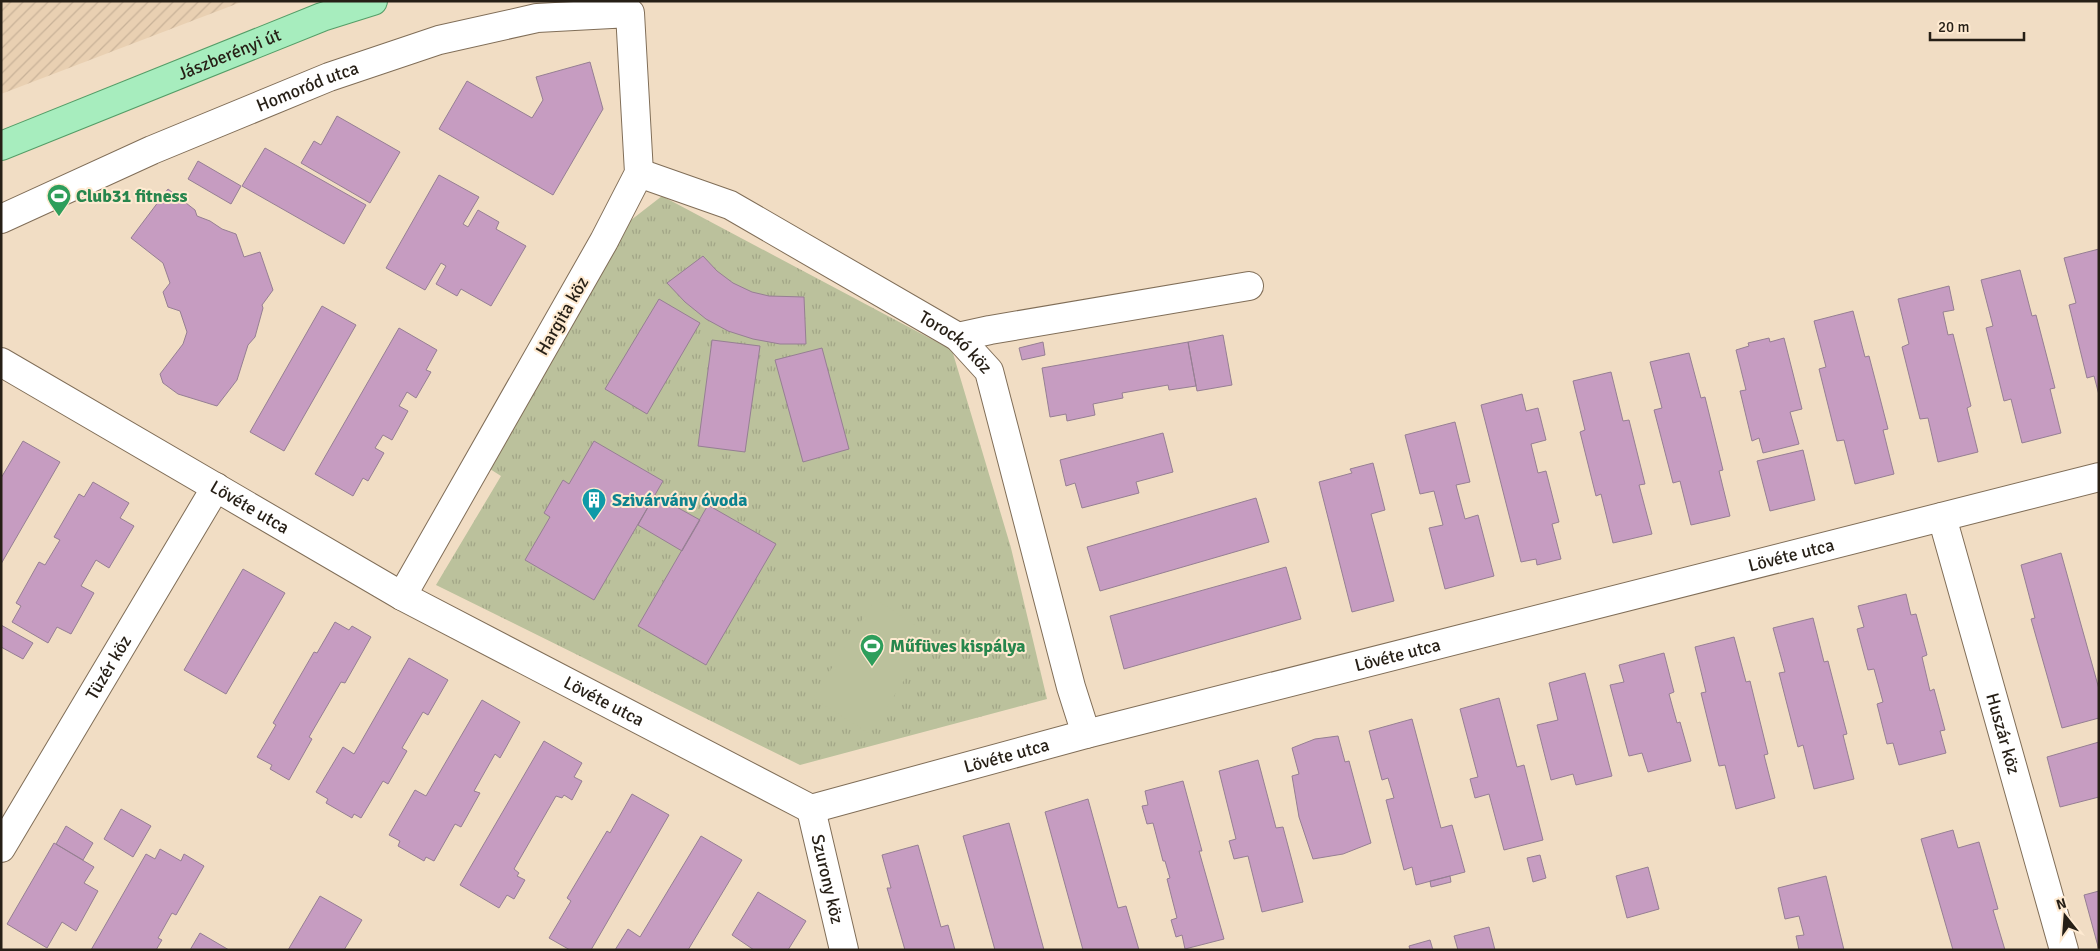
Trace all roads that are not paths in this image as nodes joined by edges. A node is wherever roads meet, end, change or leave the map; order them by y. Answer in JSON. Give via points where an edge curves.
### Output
{"nodes":[{"id":1,"x":373,"y":1,"type":"edge"},
{"id":2,"x":1,"y":146,"type":"edge"},
{"id":3,"x":639,"y":173,"type":"junction"},
{"id":4,"x":1,"y":219,"type":"edge"},
{"id":5,"x":1249,"y":286,"type":"dead end"},
{"id":6,"x":958,"y":338,"type":"junction"},
{"id":7,"x":1,"y":362,"type":"edge"},
{"id":8,"x":2099,"y":477,"type":"edge"},
{"id":9,"x":216,"y":487,"type":"junction"},
{"id":10,"x":1942,"y":517,"type":"junction"},
{"id":11,"x":402,"y":596,"type":"junction"},
{"id":12,"x":1086,"y":734,"type":"junction"},
{"id":13,"x":811,"y":809,"type":"junction"},
{"id":14,"x":1,"y":848,"type":"edge"},
{"id":15,"x":844,"y":950,"type":"edge"},
{"id":16,"x":2064,"y":950,"type":"edge"}],
"edges":[{"from":1,"to":2,"type":"main road","name":"Jászberényi út","via":[[322,17]]},
{"from":3,"to":4,"type":"street","name":"Homoród utca","via":[[630,13],[537,18],[439,40],[329,76],[152,150]]},
{"from":3,"to":6,"type":"street","name":"Torockó köz","via":[[730,205]]},
{"from":3,"to":11,"type":"street","name":"Hargita köz","via":[[604,241]]},
{"from":5,"to":6,"type":"street"},
{"from":6,"to":12,"type":"street","name":"Torockó köz","via":[[989,371]]},
{"from":7,"to":9,"type":"street","name":"Lövéte utca"},
{"from":8,"to":10,"type":"street","name":"Lövéte utca"},
{"from":9,"to":11,"type":"street","name":"Lövéte utca"},
{"from":9,"to":14,"type":"street","name":"Tüzér köz"},
{"from":10,"to":12,"type":"street","name":"Lövéte utca"},
{"from":10,"to":16,"type":"street","name":"Huszár köz"},
{"from":11,"to":13,"type":"street","name":"Lövéte utca"},
{"from":12,"to":13,"type":"street","name":"Lövéte utca"},
{"from":13,"to":15,"type":"street","name":"Szurony köz"}]}
